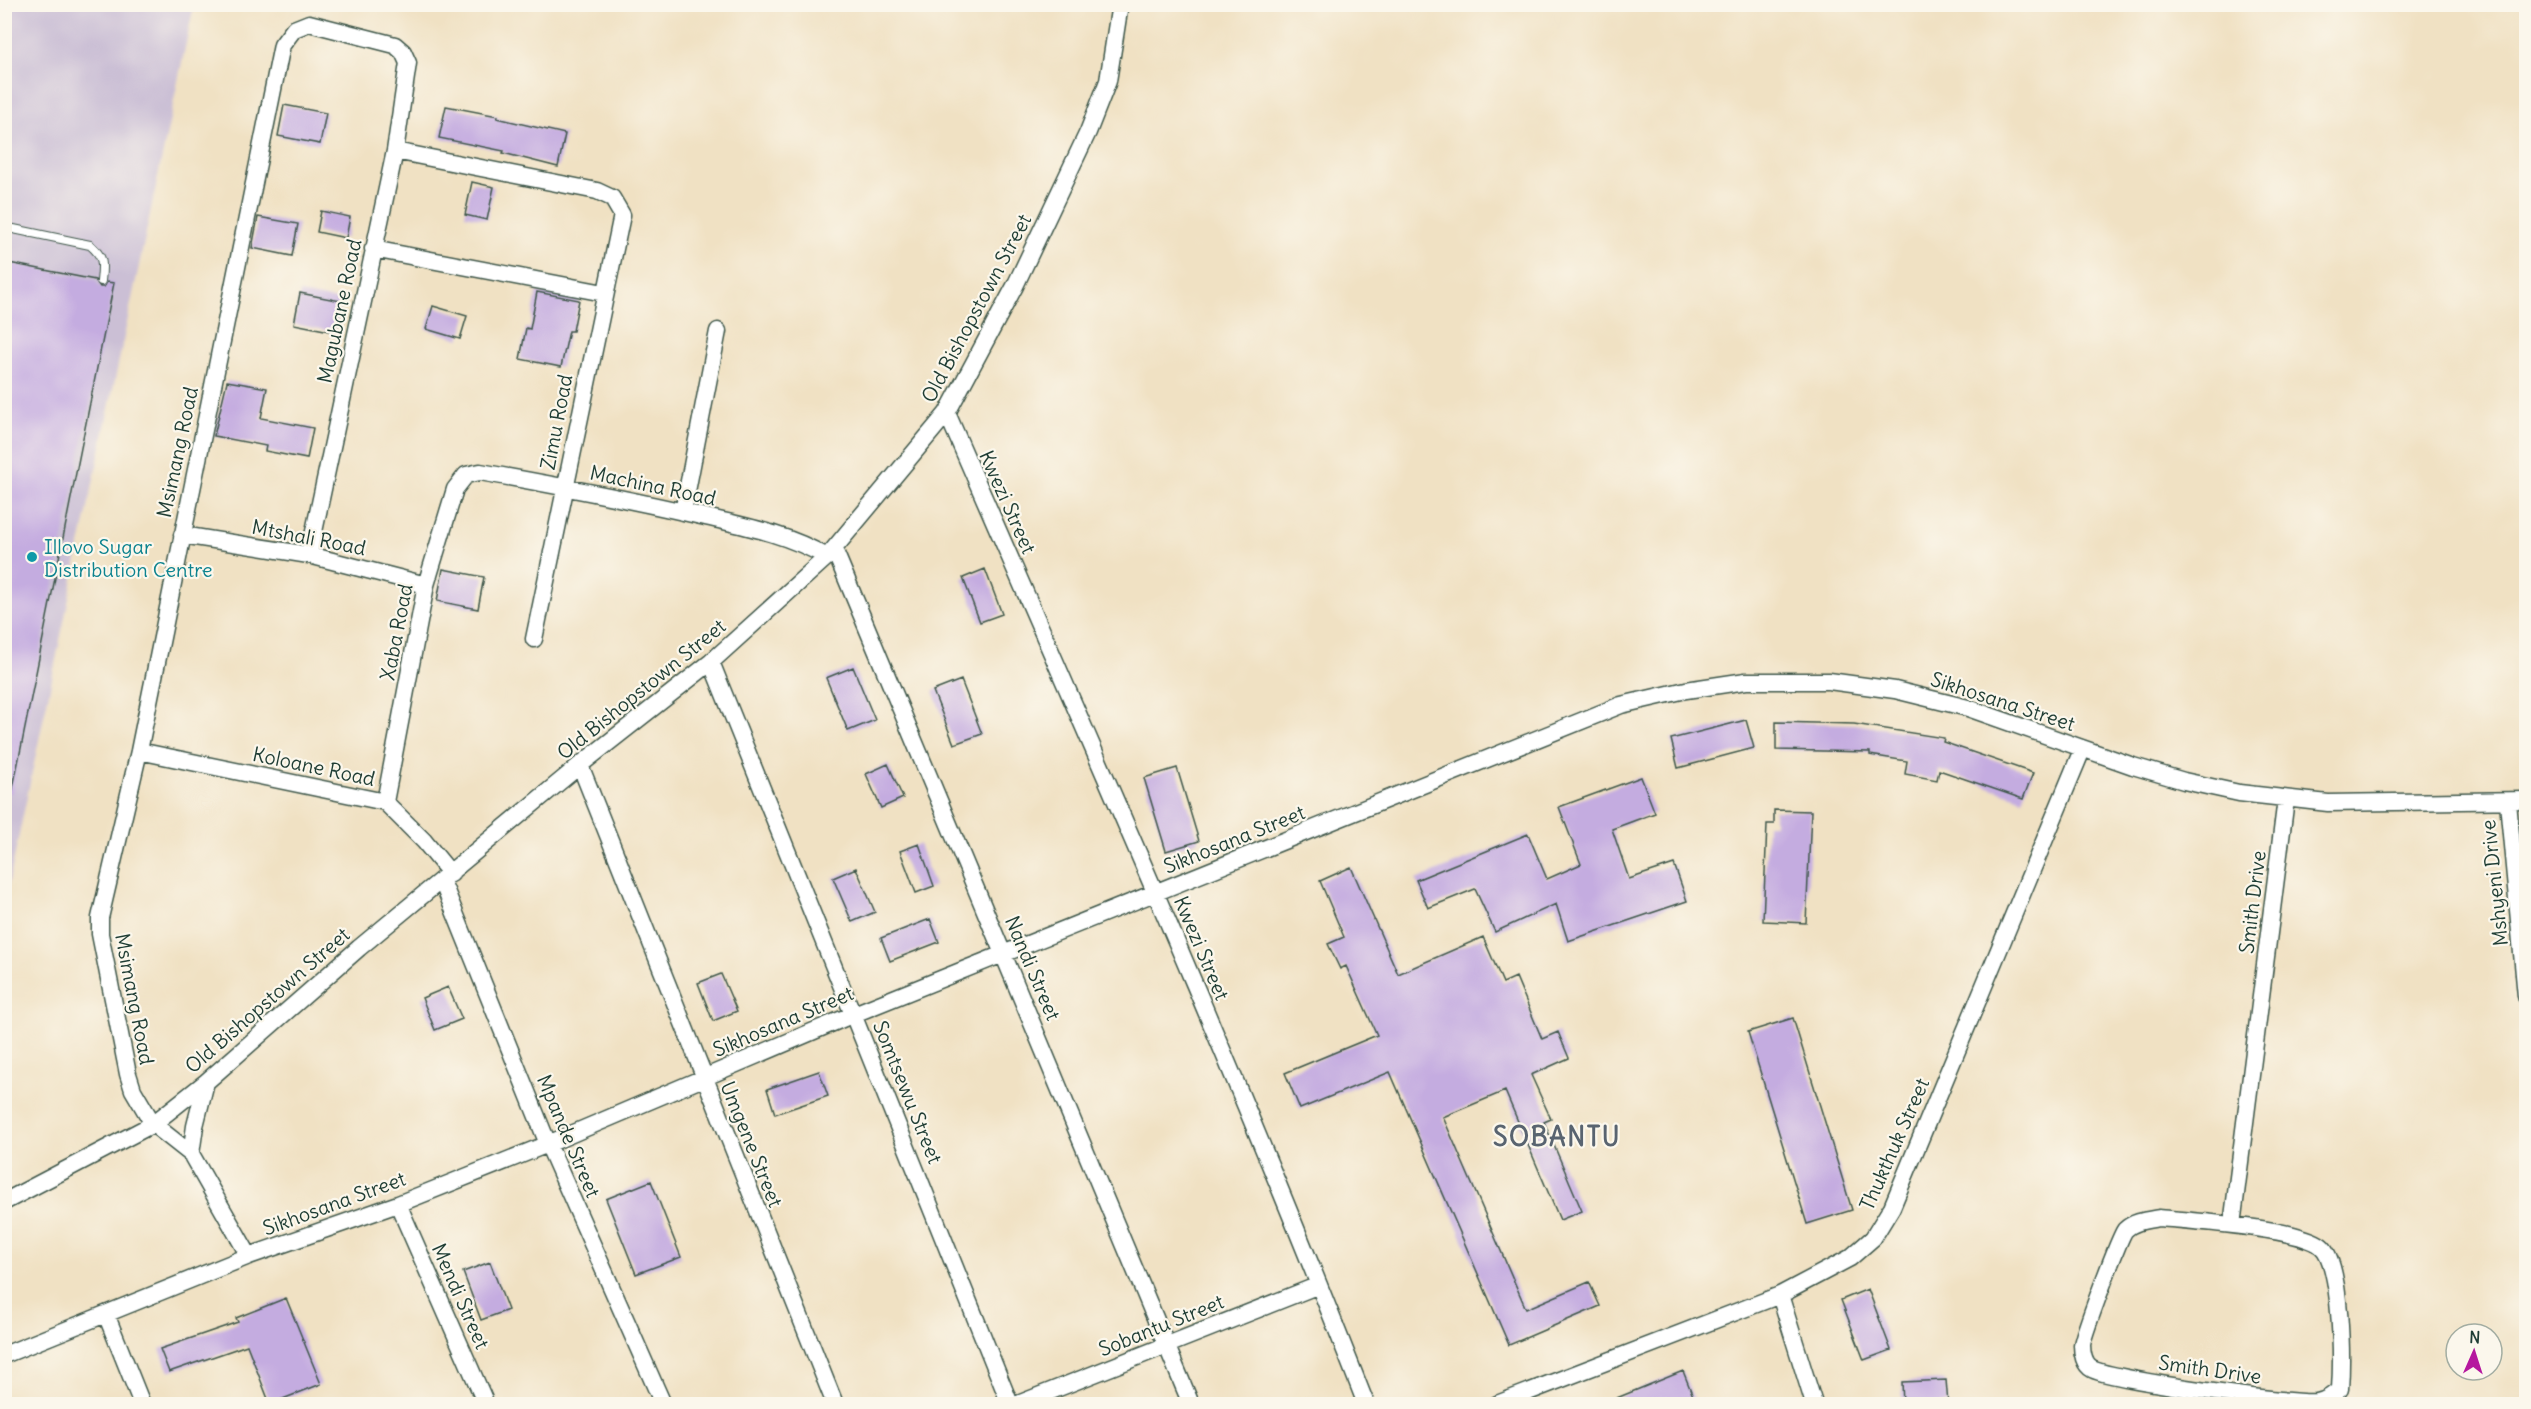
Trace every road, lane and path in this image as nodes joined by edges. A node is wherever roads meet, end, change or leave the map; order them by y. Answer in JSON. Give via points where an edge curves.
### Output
{"nodes":[{"id":1,"x":1120,"y":4,"type":"edge"},
{"id":2,"x":406,"y":74,"type":"joint"},
{"id":3,"x":395,"y":151,"type":"junction"},
{"id":4,"x":4,"y":227,"type":"edge"},
{"id":5,"x":373,"y":249,"type":"junction"},
{"id":6,"x":101,"y":281,"type":"dead end"},
{"id":7,"x":604,"y":293,"type":"junction"},
{"id":8,"x":718,"y":331,"type":"dead end"},
{"id":9,"x":947,"y":413,"type":"junction"},
{"id":10,"x":466,"y":475,"type":"joint"},
{"id":11,"x":565,"y":487,"type":"junction"},
{"id":12,"x":683,"y":512,"type":"junction"},
{"id":13,"x":182,"y":535,"type":"junction"},
{"id":14,"x":830,"y":553,"type":"junction"},
{"id":15,"x":309,"y":555,"type":"junction"},
{"id":16,"x":426,"y":585,"type":"junction"},
{"id":17,"x":534,"y":639,"type":"dead end"},
{"id":18,"x":711,"y":662,"type":"junction"},
{"id":19,"x":2082,"y":750,"type":"junction"},
{"id":20,"x":139,"y":751,"type":"junction"},
{"id":21,"x":580,"y":765,"type":"junction"},
{"id":22,"x":2286,"y":799,"type":"junction"},
{"id":23,"x":2526,"y":800,"type":"edge"},
{"id":24,"x":385,"y":802,"type":"junction"},
{"id":25,"x":2508,"y":802,"type":"junction"},
{"id":26,"x":447,"y":877,"type":"junction"},
{"id":27,"x":1156,"y":893,"type":"junction"},
{"id":28,"x":1004,"y":955,"type":"junction"},
{"id":29,"x":2526,"y":996,"type":"edge"},
{"id":30,"x":854,"y":1014,"type":"junction"},
{"id":31,"x":703,"y":1078,"type":"junction"},
{"id":32,"x":206,"y":1082,"type":"junction"},
{"id":33,"x":153,"y":1124,"type":"junction"},
{"id":34,"x":548,"y":1144,"type":"junction"},
{"id":35,"x":191,"y":1154,"type":"junction"},
{"id":36,"x":4,"y":1202,"type":"edge"},
{"id":37,"x":398,"y":1204,"type":"junction"},
{"id":38,"x":2232,"y":1225,"type":"junction"},
{"id":39,"x":249,"y":1256,"type":"junction"},
{"id":40,"x":1319,"y":1285,"type":"junction"},
{"id":41,"x":1780,"y":1295,"type":"junction"},
{"id":42,"x":106,"y":1314,"type":"junction"},
{"id":43,"x":1166,"y":1344,"type":"junction"},
{"id":44,"x":4,"y":1355,"type":"edge"},
{"id":45,"x":142,"y":1404,"type":"edge"},
{"id":46,"x":486,"y":1404,"type":"edge"},
{"id":47,"x":663,"y":1404,"type":"edge"},
{"id":48,"x":835,"y":1404,"type":"edge"},
{"id":49,"x":1010,"y":1404,"type":"edge"},
{"id":50,"x":1018,"y":1404,"type":"edge"},
{"id":51,"x":1191,"y":1404,"type":"edge"},
{"id":52,"x":1366,"y":1404,"type":"edge"},
{"id":53,"x":1497,"y":1404,"type":"edge"},
{"id":54,"x":1814,"y":1404,"type":"edge"}],
"edges":[{"from":1,"to":9,"type":"street","name":"Old Bishopstown Street","via":[[1108,81],[1088,132],[1015,286]]},
{"from":2,"to":3,"type":"street","name":"Magubane Road"},
{"from":2,"to":13,"type":"street","name":"Msimang Road","via":[[407,58],[395,45],[309,23],[294,29],[282,45]]},
{"from":3,"to":5,"type":"street","name":"Magubane Road"},
{"from":3,"to":7,"type":"street","name":"Zimu Road","via":[[597,191],[612,198],[622,214]]},
{"from":4,"to":6,"type":"lane","via":[[90,245],[103,261]]},
{"from":5,"to":7,"type":"street"},
{"from":5,"to":15,"type":"street","name":"Magubane Road"},
{"from":7,"to":11,"type":"street","name":"Zimu Road"},
{"from":8,"to":12,"type":"street"},
{"from":9,"to":14,"type":"street","name":"Old Bishopstown Street"},
{"from":9,"to":27,"type":"street","name":"Kwezi Street"},
{"from":10,"to":11,"type":"street","name":"Machina Road","via":[[480,472]]},
{"from":10,"to":16,"type":"street","name":"Xaba Road","via":[[455,489]]},
{"from":11,"to":12,"type":"street","name":"Machina Road"},
{"from":11,"to":17,"type":"street","name":"Zimu Road"},
{"from":12,"to":14,"type":"street","name":"Machina Road","via":[[784,536]]},
{"from":13,"to":15,"type":"street","name":"Mtshali Road"},
{"from":13,"to":20,"type":"street","name":"Msimang Road"},
{"from":14,"to":18,"type":"street","name":"Old Bishopstown Street"},
{"from":14,"to":28,"type":"street","name":"Nandi Street"},
{"from":15,"to":16,"type":"street","name":"Mtshali Road"},
{"from":16,"to":24,"type":"street","name":"Xaba Road"},
{"from":18,"to":21,"type":"street","name":"Old Bishopstown Street"},
{"from":18,"to":30,"type":"street","name":"Somtsewu Street"},
{"from":19,"to":22,"type":"street","name":"Sikhosana Street","via":[[2184,781]]},
{"from":19,"to":27,"type":"street","name":"Sikhosana Street","via":[[1968,708],[1895,690],[1817,681],[1746,681],[1686,690],[1621,705]]},
{"from":19,"to":41,"type":"street","name":"Thukthuk Street","via":[[1892,1207],[1873,1238],[1850,1258]]},
{"from":20,"to":24,"type":"street","name":"Koloane Road"},
{"from":20,"to":33,"type":"street","name":"Msimang Road","via":[[102,905],[100,934],[128,1074]]},
{"from":21,"to":26,"type":"street","name":"Old Bishopstown Street"},
{"from":21,"to":31,"type":"street","name":"Umgene Street"},
{"from":22,"to":25,"type":"street","name":"Sikhosana Street","via":[[2328,803]]},
{"from":22,"to":38,"type":"street","name":"Smith Drive"},
{"from":23,"to":25,"type":"street","name":"Sikhosana Street"},
{"from":24,"to":26,"type":"street","name":"Koloane Road","via":[[423,841]]},
{"from":25,"to":29,"type":"street","name":"Mshyeni Drive"},
{"from":26,"to":32,"type":"street","name":"Old Bishopstown Street"},
{"from":26,"to":34,"type":"street","name":"Mpande Street"},
{"from":27,"to":28,"type":"street","name":"Sikhosana Street"},
{"from":27,"to":40,"type":"street","name":"Kwezi Street"},
{"from":28,"to":30,"type":"street","name":"Sikhosana Street"},
{"from":28,"to":43,"type":"street","name":"Nandi Street"},
{"from":30,"to":31,"type":"street","name":"Sikhosana Street"},
{"from":30,"to":49,"type":"street","name":"Somtsewu Street"},
{"from":31,"to":34,"type":"street","name":"Sikhosana Street"},
{"from":31,"to":48,"type":"street","name":"Umgene Street"},
{"from":32,"to":33,"type":"street","name":"Old Bishopstown Street"},
{"from":32,"to":35,"type":"street"},
{"from":33,"to":35,"type":"street"},
{"from":33,"to":36,"type":"street","name":"Old Bishopstown Street"},
{"from":34,"to":37,"type":"street","name":"Sikhosana Street"},
{"from":34,"to":47,"type":"street","name":"Mpande Street"},
{"from":35,"to":39,"type":"street"},
{"from":37,"to":39,"type":"street","name":"Sikhosana Street"},
{"from":37,"to":46,"type":"street","name":"Mendi Street"},
{"from":38,"to":38,"type":"street","name":"Smith Drive","via":[[2304,1238],[2329,1255],[2339,1312],[2340,1389],[2330,1398],[2316,1402],[2271,1399],[2118,1377],[2092,1369],[2085,1362],[2082,1344],[2126,1230],[2140,1221],[2159,1218]]},
{"from":39,"to":42,"type":"street","name":"Sikhosana Street"},
{"from":40,"to":43,"type":"street","name":"Sobantu Street"},
{"from":40,"to":52,"type":"street","name":"Kwezi Street"},
{"from":41,"to":53,"type":"street","name":"Thukthuk Street"},
{"from":41,"to":54,"type":"street"},
{"from":42,"to":44,"type":"street","name":"Sikhosana Street"},
{"from":42,"to":45,"type":"street"},
{"from":43,"to":50,"type":"street","name":"Sobantu Street"},
{"from":43,"to":51,"type":"street","name":"Nandi Street"}]}
